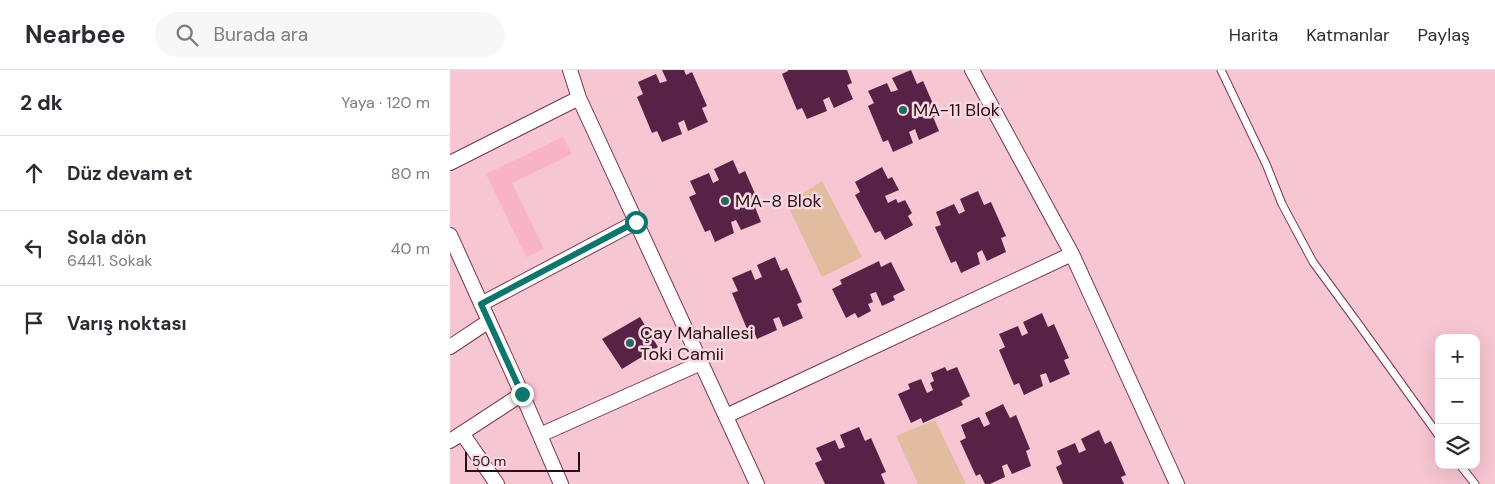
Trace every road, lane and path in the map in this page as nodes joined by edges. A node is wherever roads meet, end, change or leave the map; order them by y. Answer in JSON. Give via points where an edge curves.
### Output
{"nodes":[{"id":1,"x":570,"y":70,"type":"edge"},
{"id":2,"x":972,"y":70,"type":"edge"},
{"id":3,"x":1221,"y":70,"type":"edge"},
{"id":4,"x":579,"y":98,"type":"junction"},
{"id":5,"x":450,"y":163,"type":"edge"},
{"id":6,"x":636,"y":222,"type":"junction"},
{"id":7,"x":451,"y":241,"type":"edge"},
{"id":8,"x":1072,"y":254,"type":"junction"},
{"id":9,"x":481,"y":304,"type":"junction"},
{"id":10,"x":489,"y":321,"type":"junction"},
{"id":11,"x":450,"y":346,"type":"edge"},
{"id":12,"x":701,"y":362,"type":"junction"},
{"id":13,"x":522,"y":394,"type":"junction"},
{"id":14,"x":726,"y":416,"type":"junction"},
{"id":15,"x":1435,"y":430,"type":"edge"},
{"id":16,"x":462,"y":433,"type":"junction"},
{"id":17,"x":540,"y":435,"type":"junction"},
{"id":18,"x":450,"y":442,"type":"edge"},
{"id":19,"x":1463,"y":469,"type":"edge"},
{"id":20,"x":497,"y":484,"type":"edge"},
{"id":21,"x":561,"y":484,"type":"edge"},
{"id":22,"x":757,"y":484,"type":"edge"},
{"id":23,"x":1177,"y":484,"type":"edge"},
{"id":24,"x":1475,"y":484,"type":"edge"}],
"edges":[{"from":1,"to":4,"type":"street"},
{"from":2,"to":8,"type":"street"},
{"from":3,"to":15,"type":"lane","via":[[1282,204],[1313,262]]},
{"from":4,"to":5,"type":"street"},
{"from":4,"to":6,"type":"street"},
{"from":6,"to":9,"type":"street"},
{"from":6,"to":12,"type":"street"},
{"from":7,"to":9,"type":"street"},
{"from":8,"to":14,"type":"street"},
{"from":8,"to":23,"type":"street"},
{"from":9,"to":10,"type":"street"},
{"from":10,"to":11,"type":"street"},
{"from":10,"to":13,"type":"street"},
{"from":12,"to":14,"type":"street"},
{"from":12,"to":17,"type":"street"},
{"from":13,"to":16,"type":"street"},
{"from":13,"to":17,"type":"street"},
{"from":14,"to":22,"type":"street"},
{"from":16,"to":18,"type":"street"},
{"from":16,"to":20,"type":"street"},
{"from":17,"to":21,"type":"street"},
{"from":19,"to":24,"type":"lane"}]}
